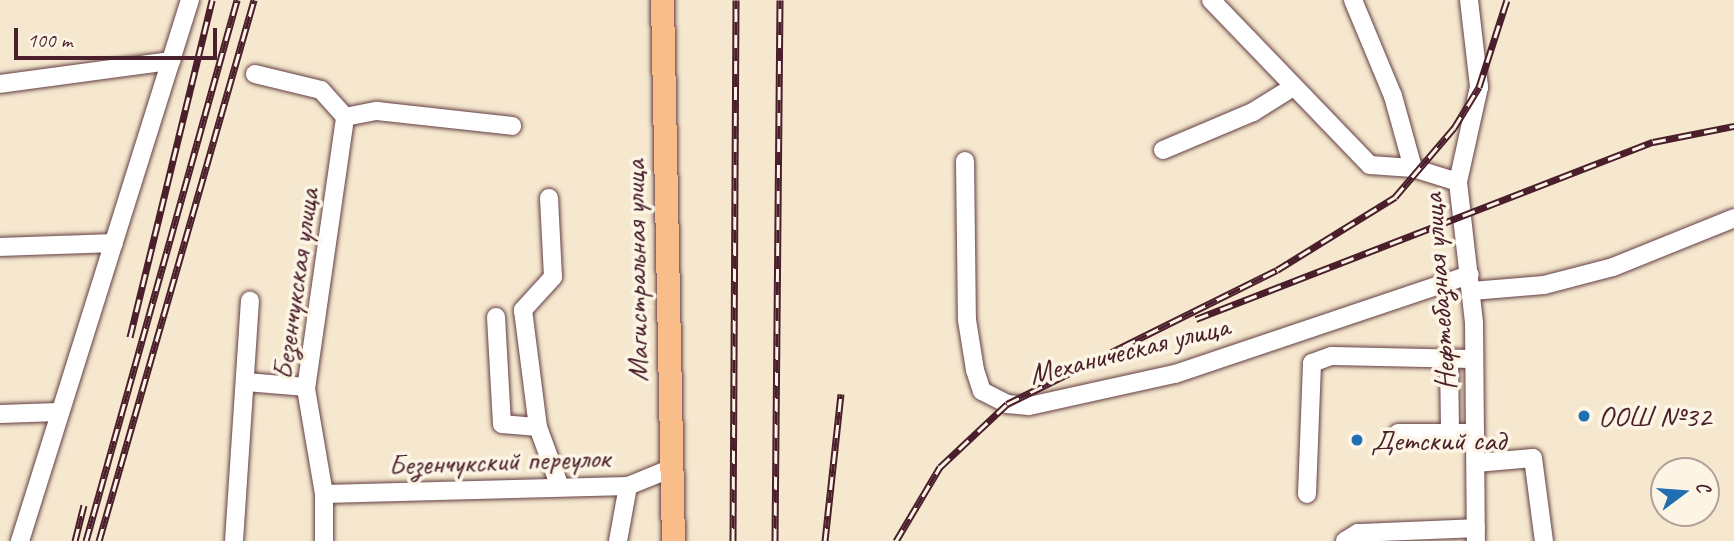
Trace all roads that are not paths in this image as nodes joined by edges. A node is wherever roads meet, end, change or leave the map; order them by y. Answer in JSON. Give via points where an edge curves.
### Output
{"nodes":[{"id":1,"x":190,"y":0,"type":"edge"},
{"id":2,"x":662,"y":0,"type":"edge"},
{"id":3,"x":1211,"y":0,"type":"edge"},
{"id":4,"x":1353,"y":0,"type":"edge"},
{"id":5,"x":1469,"y":0,"type":"edge"},
{"id":6,"x":171,"y":61,"type":"junction"},
{"id":7,"x":255,"y":74,"type":"dead end"},
{"id":8,"x":0,"y":84,"type":"edge"},
{"id":9,"x":1293,"y":87,"type":"junction"},
{"id":10,"x":345,"y":117,"type":"junction"},
{"id":11,"x":512,"y":126,"type":"dead end"},
{"id":12,"x":1163,"y":150,"type":"dead end"},
{"id":13,"x":965,"y":161,"type":"dead end"},
{"id":14,"x":1413,"y":168,"type":"junction"},
{"id":15,"x":1458,"y":182,"type":"junction"},
{"id":16,"x":549,"y":198,"type":"dead end"},
{"id":17,"x":1734,"y":218,"type":"edge"},
{"id":18,"x":114,"y":243,"type":"junction"},
{"id":19,"x":0,"y":247,"type":"edge"},
{"id":20,"x":1471,"y":283,"type":"junction"},
{"id":21,"x":250,"y":301,"type":"dead end"},
{"id":22,"x":496,"y":317,"type":"dead end"},
{"id":23,"x":1449,"y":358,"type":"junction"},
{"id":24,"x":1474,"y":359,"type":"junction"},
{"id":25,"x":246,"y":382,"type":"junction"},
{"id":26,"x":306,"y":387,"type":"junction"},
{"id":27,"x":58,"y":412,"type":"junction"},
{"id":28,"x":0,"y":414,"type":"edge"},
{"id":29,"x":538,"y":427,"type":"junction"},
{"id":30,"x":1475,"y":432,"type":"junction"},
{"id":31,"x":1398,"y":433,"type":"dead end"},
{"id":32,"x":1450,"y":433,"type":"junction"},
{"id":33,"x":1476,"y":463,"type":"junction"},
{"id":34,"x":672,"y":468,"type":"junction"},
{"id":35,"x":628,"y":486,"type":"junction"},
{"id":36,"x":560,"y":488,"type":"junction"},
{"id":37,"x":324,"y":494,"type":"junction"},
{"id":38,"x":1307,"y":494,"type":"dead end"},
{"id":39,"x":1476,"y":534,"type":"edge"},
{"id":40,"x":1451,"y":535,"type":"edge"},
{"id":41,"x":20,"y":541,"type":"edge"},
{"id":42,"x":234,"y":541,"type":"edge"},
{"id":43,"x":324,"y":541,"type":"edge"},
{"id":44,"x":618,"y":541,"type":"edge"},
{"id":45,"x":673,"y":541,"type":"edge"},
{"id":46,"x":1345,"y":541,"type":"edge"},
{"id":47,"x":1544,"y":541,"type":"edge"}],
"edges":[{"from":1,"to":6,"type":"street"},
{"from":2,"to":34,"type":"main road","name":"Магистральная улица"},
{"from":3,"to":9,"type":"street"},
{"from":4,"to":14,"type":"street","via":[[1394,96]]},
{"from":5,"to":15,"type":"street","name":"Нефтебазная улица","via":[[1479,87]]},
{"from":6,"to":8,"type":"street"},
{"from":6,"to":18,"type":"street"},
{"from":7,"to":10,"type":"street","via":[[321,90]]},
{"from":9,"to":12,"type":"street","via":[[1253,112]]},
{"from":9,"to":14,"type":"street","via":[[1370,165]]},
{"from":10,"to":11,"type":"street","via":[[377,111]]},
{"from":10,"to":26,"type":"street","name":"Безенчукская улица"},
{"from":13,"to":20,"type":"street","name":"Механическая улица","via":[[967,320],[975,370],[982,391],[1007,404],[1028,406],[1175,374]]},
{"from":14,"to":15,"type":"street"},
{"from":15,"to":20,"type":"street","name":"Нефтебазная улица"},
{"from":16,"to":29,"type":"street","via":[[553,277],[523,310]]},
{"from":17,"to":20,"type":"street","name":"Механическая улица","via":[[1613,267],[1544,285]]},
{"from":18,"to":19,"type":"street"},
{"from":18,"to":27,"type":"street"},
{"from":20,"to":24,"type":"street","name":"Нефтебазная улица"},
{"from":21,"to":25,"type":"street"},
{"from":22,"to":29,"type":"street","via":[[502,424]]},
{"from":23,"to":24,"type":"street"},
{"from":23,"to":32,"type":"street"},
{"from":23,"to":38,"type":"street","via":[[1331,356],[1312,363]]},
{"from":24,"to":30,"type":"street","name":"Нефтебазная улица"},
{"from":25,"to":26,"type":"street"},
{"from":25,"to":42,"type":"street"},
{"from":26,"to":37,"type":"street","name":"Безенчукская улица"},
{"from":27,"to":28,"type":"street"},
{"from":27,"to":41,"type":"street"},
{"from":29,"to":36,"type":"street"},
{"from":30,"to":32,"type":"street"},
{"from":30,"to":33,"type":"street","name":"Нефтебазная улица"},
{"from":31,"to":32,"type":"street"},
{"from":33,"to":39,"type":"street","name":"Нефтебазная улица"},
{"from":33,"to":47,"type":"street","via":[[1533,458]]},
{"from":34,"to":35,"type":"street","name":"Безенчукский переулок"},
{"from":34,"to":45,"type":"main road","name":"Магистральная улица"},
{"from":35,"to":36,"type":"street","name":"Безенчукский переулок"},
{"from":35,"to":44,"type":"street"},
{"from":36,"to":37,"type":"street","name":"Безенчукский переулок"},
{"from":37,"to":43,"type":"street","name":"Безенчукская улица"},
{"from":39,"to":40,"type":"street"},
{"from":40,"to":46,"type":"street","via":[[1358,533]]}]}
